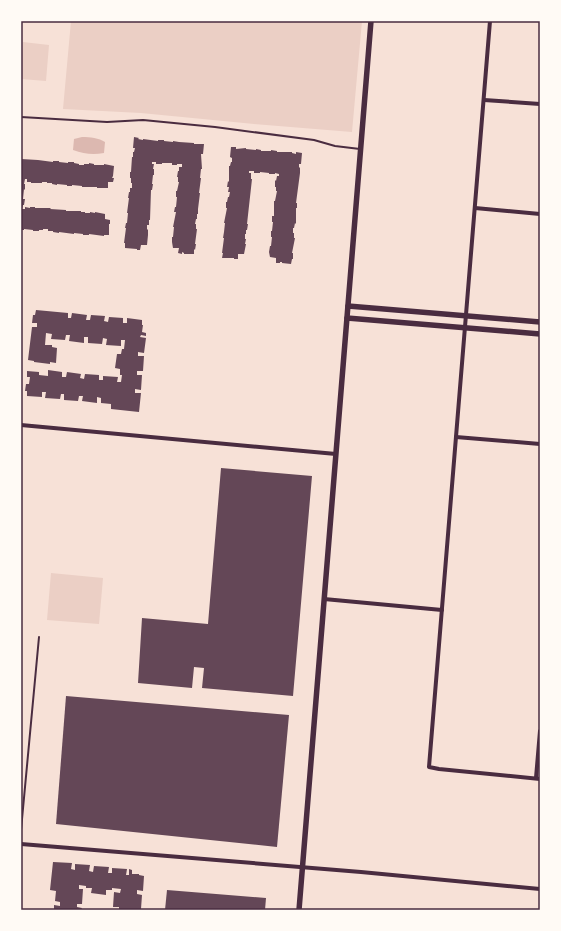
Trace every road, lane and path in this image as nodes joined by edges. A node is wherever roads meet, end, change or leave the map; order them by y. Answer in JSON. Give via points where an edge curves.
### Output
{"nodes":[{"id":1,"x":371,"y":21,"type":"edge"},
{"id":2,"x":490,"y":21,"type":"edge"},
{"id":3,"x":484,"y":100,"type":"junction"},
{"id":4,"x":540,"y":104,"type":"edge"},
{"id":5,"x":21,"y":117,"type":"edge"},
{"id":6,"x":361,"y":149,"type":"junction"},
{"id":7,"x":475,"y":208,"type":"junction"},
{"id":8,"x":540,"y":214,"type":"edge"},
{"id":9,"x":348,"y":306,"type":"junction"},
{"id":10,"x":466,"y":316,"type":"junction"},
{"id":11,"x":347,"y":318,"type":"junction"},
{"id":12,"x":540,"y":322,"type":"edge"},
{"id":13,"x":465,"y":327,"type":"junction"},
{"id":14,"x":540,"y":334,"type":"edge"},
{"id":15,"x":21,"y":425,"type":"edge"},
{"id":16,"x":456,"y":437,"type":"junction"},
{"id":17,"x":540,"y":444,"type":"edge"},
{"id":18,"x":336,"y":454,"type":"junction"},
{"id":19,"x":324,"y":600,"type":"junction"},
{"id":20,"x":442,"y":610,"type":"junction"},
{"id":21,"x":39,"y":637,"type":"dead end"},
{"id":22,"x":540,"y":731,"type":"edge"},
{"id":23,"x":538,"y":779,"type":"edge"},
{"id":24,"x":21,"y":830,"type":"edge"},
{"id":25,"x":21,"y":844,"type":"edge"},
{"id":26,"x":303,"y":867,"type":"junction"},
{"id":27,"x":540,"y":889,"type":"edge"},
{"id":28,"x":299,"y":910,"type":"edge"}],
"edges":[{"from":1,"to":6,"type":"street"},
{"from":2,"to":3,"type":"street"},
{"from":3,"to":4,"type":"street"},
{"from":3,"to":7,"type":"street"},
{"from":5,"to":6,"type":"lane","via":[[107,122],[143,120],[215,126]]},
{"from":6,"to":9,"type":"street"},
{"from":7,"to":8,"type":"street"},
{"from":7,"to":10,"type":"street"},
{"from":9,"to":10,"type":"street"},
{"from":9,"to":11,"type":"street"},
{"from":10,"to":12,"type":"street"},
{"from":10,"to":13,"type":"street"},
{"from":11,"to":13,"type":"street"},
{"from":11,"to":18,"type":"street"},
{"from":13,"to":14,"type":"street"},
{"from":13,"to":16,"type":"street"},
{"from":15,"to":18,"type":"street"},
{"from":16,"to":17,"type":"street"},
{"from":16,"to":20,"type":"street"},
{"from":18,"to":19,"type":"street"},
{"from":19,"to":20,"type":"street"},
{"from":19,"to":26,"type":"street"},
{"from":20,"to":23,"type":"street","via":[[429,767]]},
{"from":21,"to":24,"type":"lane"},
{"from":22,"to":23,"type":"street"},
{"from":25,"to":26,"type":"street"},
{"from":26,"to":27,"type":"street"},
{"from":26,"to":28,"type":"street"}]}
